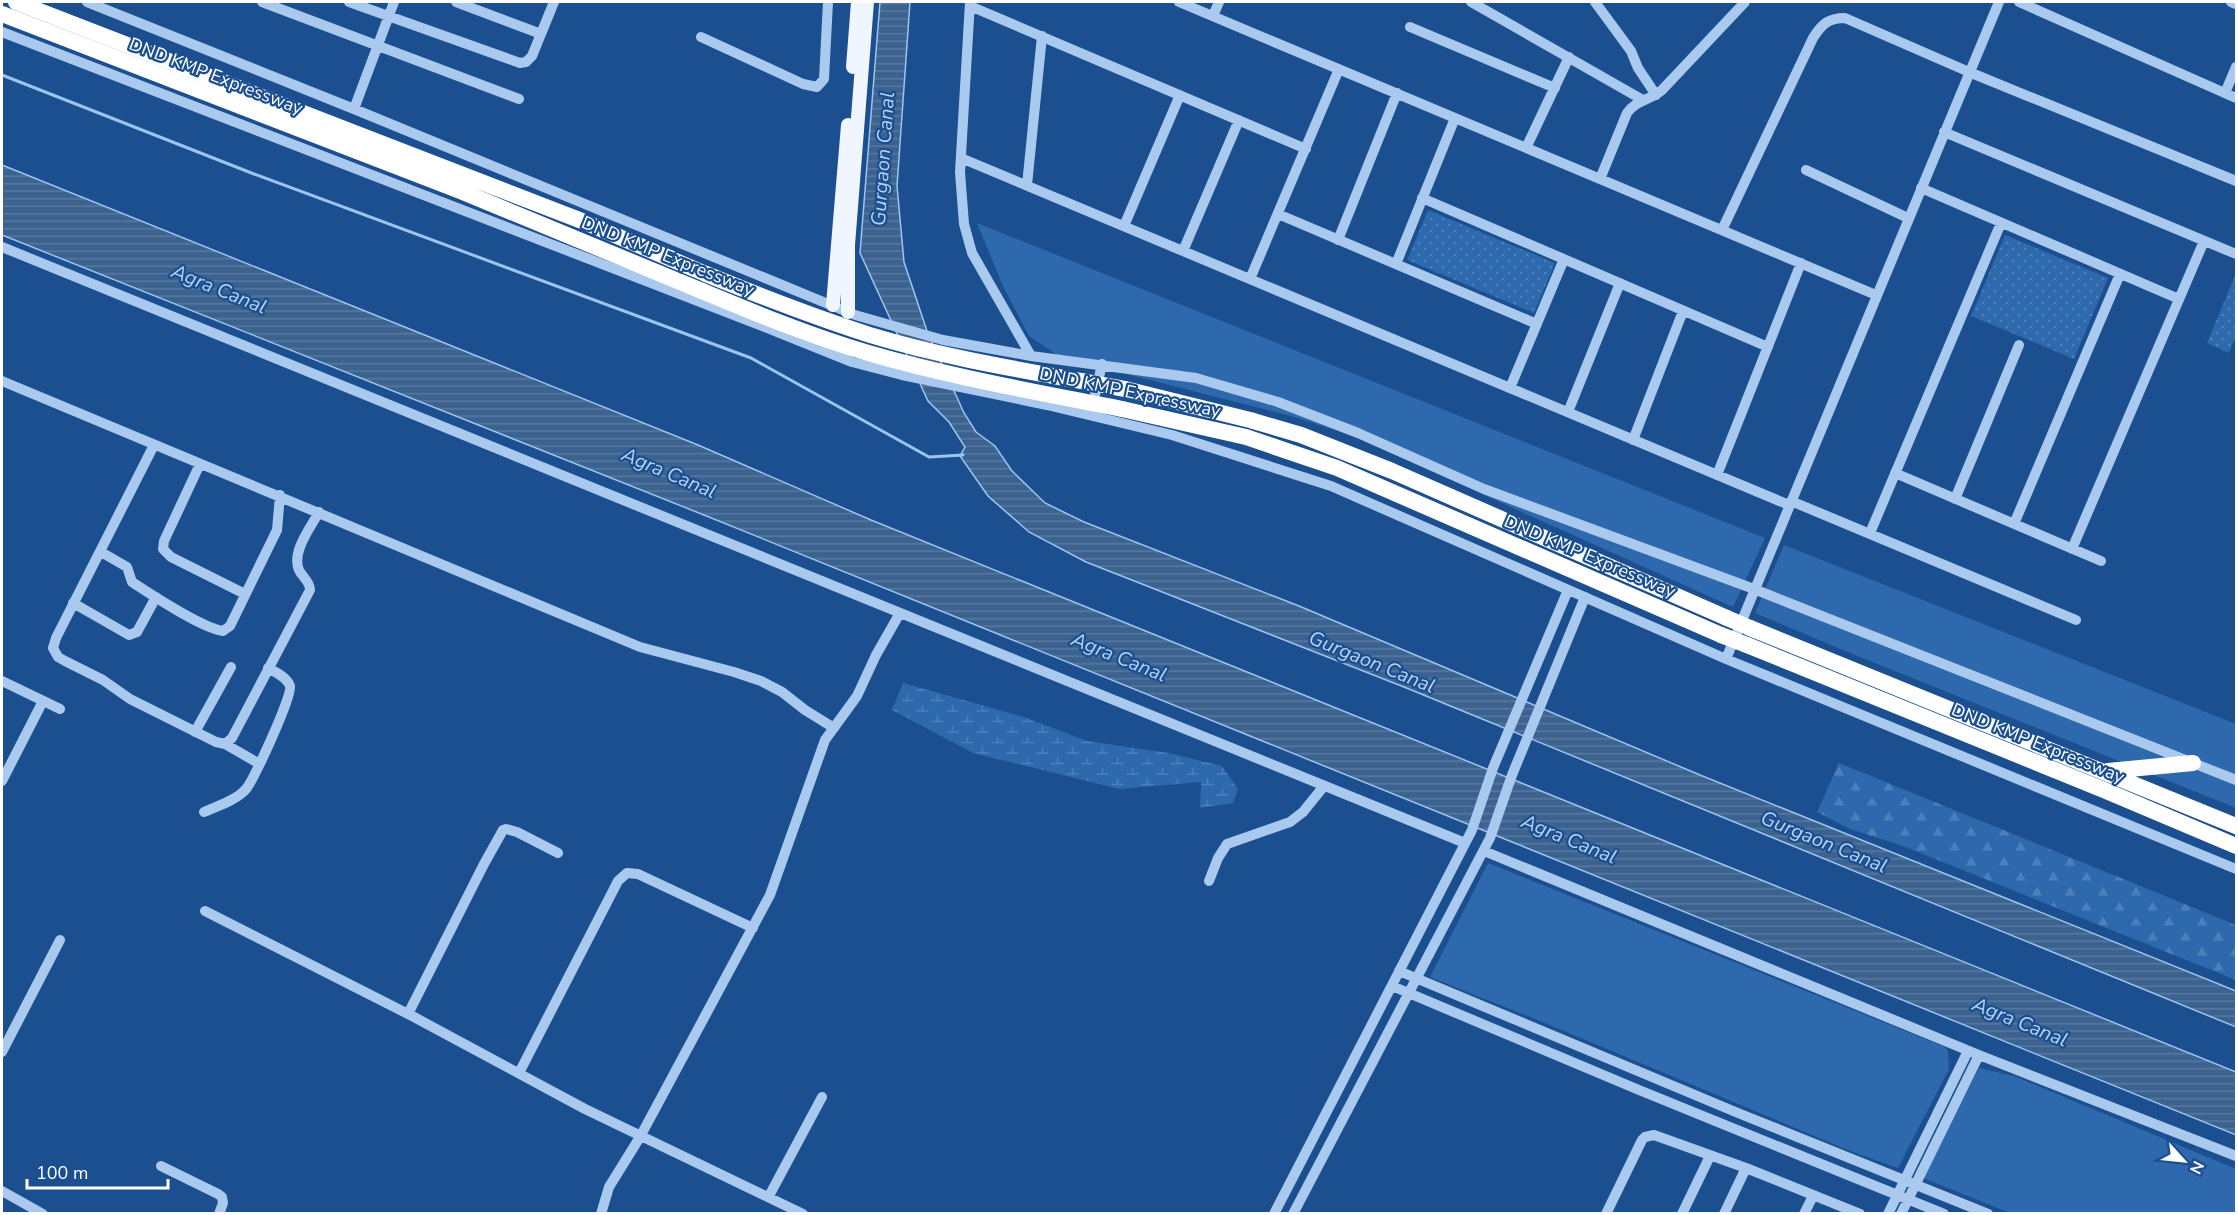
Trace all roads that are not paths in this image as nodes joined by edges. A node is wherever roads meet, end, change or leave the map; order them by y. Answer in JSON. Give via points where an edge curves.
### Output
{"nodes":[{"id":1,"x":16,"y":2,"type":"edge"},
{"id":2,"x":87,"y":2,"type":"edge"},
{"id":3,"x":262,"y":2,"type":"edge"},
{"id":4,"x":350,"y":2,"type":"edge"},
{"id":5,"x":394,"y":2,"type":"edge"},
{"id":6,"x":456,"y":2,"type":"edge"},
{"id":7,"x":552,"y":2,"type":"edge"},
{"id":8,"x":828,"y":2,"type":"edge"},
{"id":9,"x":858,"y":2,"type":"edge"},
{"id":10,"x":867,"y":2,"type":"edge"},
{"id":11,"x":1179,"y":2,"type":"edge"},
{"id":12,"x":1219,"y":2,"type":"edge"},
{"id":13,"x":1471,"y":2,"type":"edge"},
{"id":14,"x":1595,"y":2,"type":"edge"},
{"id":15,"x":1745,"y":2,"type":"edge"},
{"id":16,"x":1999,"y":2,"type":"edge"},
{"id":17,"x":2019,"y":2,"type":"edge"},
{"id":18,"x":2230,"y":2,"type":"edge"},
{"id":19,"x":970,"y":4,"type":"edge"},
{"id":20,"x":2236,"y":4,"type":"edge"},
{"id":21,"x":2,"y":14,"type":"edge"},
{"id":22,"x":389,"y":15,"type":"junction"},
{"id":23,"x":1213,"y":16,"type":"junction"},
{"id":24,"x":1410,"y":27,"type":"dead end"},
{"id":25,"x":2,"y":32,"type":"edge"},
{"id":26,"x":541,"y":34,"type":"junction"},
{"id":27,"x":1042,"y":36,"type":"junction"},
{"id":28,"x":701,"y":37,"type":"dead end"},
{"id":29,"x":378,"y":45,"type":"junction"},
{"id":30,"x":1569,"y":57,"type":"junction"},
{"id":31,"x":2236,"y":67,"type":"edge"},
{"id":32,"x":1340,"y":69,"type":"junction"},
{"id":33,"x":1969,"y":72,"type":"junction"},
{"id":34,"x":1555,"y":88,"type":"junction"},
{"id":35,"x":1397,"y":93,"type":"junction"},
{"id":36,"x":2225,"y":93,"type":"junction"},
{"id":37,"x":1180,"y":95,"type":"junction"},
{"id":38,"x":1656,"y":95,"type":"junction"},
{"id":39,"x":2236,"y":98,"type":"edge"},
{"id":40,"x":519,"y":99,"type":"dead end"},
{"id":41,"x":1643,"y":100,"type":"junction"},
{"id":42,"x":354,"y":109,"type":"junction"},
{"id":43,"x":1455,"y":118,"type":"junction"},
{"id":44,"x":1239,"y":120,"type":"junction"},
{"id":45,"x":1944,"y":132,"type":"junction"},
{"id":46,"x":1526,"y":148,"type":"junction"},
{"id":47,"x":1306,"y":149,"type":"junction"},
{"id":48,"x":961,"y":158,"type":"junction"},
{"id":49,"x":1806,"y":170,"type":"dead end"},
{"id":50,"x":1600,"y":179,"type":"junction"},
{"id":51,"x":2236,"y":181,"type":"edge"},
{"id":52,"x":1027,"y":185,"type":"junction"},
{"id":53,"x":1921,"y":188,"type":"junction"},
{"id":54,"x":1422,"y":198,"type":"junction"},
{"id":55,"x":1278,"y":214,"type":"junction"},
{"id":56,"x":1908,"y":218,"type":"junction"},
{"id":57,"x":2001,"y":223,"type":"junction"},
{"id":58,"x":1124,"y":226,"type":"junction"},
{"id":59,"x":1722,"y":230,"type":"junction"},
{"id":60,"x":1338,"y":240,"type":"junction"},
{"id":61,"x":2204,"y":241,"type":"junction"},
{"id":62,"x":2,"y":247,"type":"edge"},
{"id":63,"x":1183,"y":251,"type":"junction"},
{"id":64,"x":2236,"y":254,"type":"edge"},
{"id":65,"x":1564,"y":259,"type":"junction"},
{"id":66,"x":1396,"y":264,"type":"junction"},
{"id":67,"x":1801,"y":264,"type":"junction"},
{"id":68,"x":2120,"y":274,"type":"junction"},
{"id":69,"x":1250,"y":279,"type":"junction"},
{"id":70,"x":1620,"y":283,"type":"junction"},
{"id":71,"x":781,"y":284,"type":"junction"},
{"id":72,"x":1876,"y":295,"type":"junction"},
{"id":73,"x":2179,"y":299,"type":"junction"},
{"id":74,"x":833,"y":305,"type":"junction"},
{"id":75,"x":1683,"y":311,"type":"junction"},
{"id":76,"x":848,"y":312,"type":"junction"},
{"id":77,"x":1537,"y":324,"type":"junction"},
{"id":78,"x":765,"y":327,"type":"junction"},
{"id":79,"x":2019,"y":345,"type":"dead end"},
{"id":80,"x":1768,"y":347,"type":"junction"},
{"id":81,"x":1031,"y":356,"type":"junction"},
{"id":82,"x":1102,"y":364,"type":"junction"},
{"id":83,"x":2,"y":381,"type":"edge"},
{"id":84,"x":1510,"y":388,"type":"junction"},
{"id":85,"x":1568,"y":412,"type":"junction"},
{"id":86,"x":1090,"y":415,"type":"junction"},
{"id":87,"x":1633,"y":440,"type":"junction"},
{"id":88,"x":154,"y":445,"type":"junction"},
{"id":89,"x":200,"y":464,"type":"junction"},
{"id":90,"x":1895,"y":473,"type":"junction"},
{"id":91,"x":1717,"y":475,"type":"junction"},
{"id":92,"x":280,"y":495,"type":"junction"},
{"id":93,"x":1955,"y":499,"type":"junction"},
{"id":94,"x":1790,"y":503,"type":"junction"},
{"id":95,"x":319,"y":512,"type":"junction"},
{"id":96,"x":2014,"y":524,"type":"junction"},
{"id":97,"x":1870,"y":533,"type":"junction"},
{"id":98,"x":2072,"y":549,"type":"junction"},
{"id":99,"x":101,"y":552,"type":"junction"},
{"id":100,"x":2101,"y":561,"type":"dead end"},
{"id":101,"x":1754,"y":589,"type":"junction"},
{"id":102,"x":1568,"y":590,"type":"junction"},
{"id":103,"x":245,"y":594,"type":"junction"},
{"id":104,"x":156,"y":597,"type":"junction"},
{"id":105,"x":1585,"y":597,"type":"junction"},
{"id":106,"x":73,"y":603,"type":"junction"},
{"id":107,"x":900,"y":613,"type":"junction"},
{"id":108,"x":2076,"y":620,"type":"dead end"},
{"id":109,"x":1726,"y":659,"type":"junction"},
{"id":110,"x":231,"y":667,"type":"dead end"},
{"id":111,"x":268,"y":668,"type":"junction"},
{"id":112,"x":2,"y":681,"type":"edge"},
{"id":113,"x":43,"y":701,"type":"junction"},
{"id":114,"x":60,"y":709,"type":"dead end"},
{"id":115,"x":834,"y":728,"type":"junction"},
{"id":116,"x":195,"y":732,"type":"junction"},
{"id":117,"x":225,"y":744,"type":"junction"},
{"id":118,"x":258,"y":763,"type":"junction"},
{"id":119,"x":2193,"y":763,"type":"junction"},
{"id":120,"x":2104,"y":771,"type":"junction"},
{"id":121,"x":2236,"y":780,"type":"edge"},
{"id":122,"x":2,"y":781,"type":"edge"},
{"id":123,"x":1324,"y":786,"type":"junction"},
{"id":124,"x":204,"y":812,"type":"dead end"},
{"id":125,"x":2236,"y":826,"type":"edge"},
{"id":126,"x":1465,"y":843,"type":"junction"},
{"id":127,"x":2236,"y":846,"type":"edge"},
{"id":128,"x":1484,"y":851,"type":"junction"},
{"id":129,"x":558,"y":853,"type":"dead end"},
{"id":130,"x":2236,"y":869,"type":"edge"},
{"id":131,"x":1209,"y":881,"type":"dead end"},
{"id":132,"x":205,"y":911,"type":"dead end"},
{"id":133,"x":753,"y":928,"type":"junction"},
{"id":134,"x":60,"y":940,"type":"dead end"},
{"id":135,"x":1399,"y":971,"type":"junction"},
{"id":136,"x":1416,"y":979,"type":"junction"},
{"id":137,"x":1392,"y":986,"type":"junction"},
{"id":138,"x":1408,"y":993,"type":"junction"},
{"id":139,"x":408,"y":1014,"type":"junction"},
{"id":140,"x":2,"y":1052,"type":"edge"},
{"id":141,"x":1973,"y":1053,"type":"junction"},
{"id":142,"x":519,"y":1073,"type":"junction"},
{"id":143,"x":822,"y":1097,"type":"dead end"},
{"id":144,"x":640,"y":1137,"type":"junction"},
{"id":145,"x":1710,"y":1156,"type":"junction"},
{"id":146,"x":2236,"y":1156,"type":"edge"},
{"id":147,"x":161,"y":1166,"type":"dead end"},
{"id":148,"x":1746,"y":1168,"type":"junction"},
{"id":149,"x":1910,"y":1182,"type":"junction"},
{"id":150,"x":2,"y":1191,"type":"edge"},
{"id":151,"x":769,"y":1196,"type":"junction"},
{"id":152,"x":1813,"y":1196,"type":"junction"},
{"id":153,"x":1903,"y":1197,"type":"junction"},
{"id":154,"x":43,"y":1214,"type":"edge"},
{"id":155,"x":219,"y":1214,"type":"edge"},
{"id":156,"x":601,"y":1214,"type":"edge"},
{"id":157,"x":803,"y":1214,"type":"edge"},
{"id":158,"x":1274,"y":1214,"type":"edge"},
{"id":159,"x":1293,"y":1214,"type":"edge"},
{"id":160,"x":1606,"y":1214,"type":"edge"},
{"id":161,"x":1682,"y":1214,"type":"edge"},
{"id":162,"x":1724,"y":1214,"type":"edge"},
{"id":163,"x":1804,"y":1214,"type":"edge"},
{"id":164,"x":1860,"y":1214,"type":"edge"},
{"id":165,"x":1888,"y":1214,"type":"edge"},
{"id":166,"x":1901,"y":1214,"type":"edge"},
{"id":167,"x":1944,"y":1214,"type":"edge"},
{"id":168,"x":1988,"y":1214,"type":"edge"}],
"edges":[{"from":1,"to":120,"type":"highway","name":"DND KMP Expressway","bridge":true,"via":[[582,221],[794,309],[937,352],[1125,389],[1312,440],[1392,471],[1750,628]]},
{"from":2,"to":42,"type":"street"},
{"from":3,"to":29,"type":"street"},
{"from":4,"to":22,"type":"street"},
{"from":5,"to":22,"type":"street"},
{"from":6,"to":26,"type":"street"},
{"from":7,"to":26,"type":"street"},
{"from":8,"to":28,"type":"street","via":[[824,79],[817,87],[802,84]]},
{"from":9,"to":74,"type":"main road"},
{"from":10,"to":76,"type":"main road","via":[[848,245]]},
{"from":11,"to":23,"type":"street"},
{"from":12,"to":23,"type":"street"},
{"from":13,"to":30,"type":"street"},
{"from":14,"to":38,"type":"street","via":[[1631,51]]},
{"from":15,"to":38,"type":"street"},
{"from":16,"to":33,"type":"street"},
{"from":17,"to":36,"type":"street"},
{"from":18,"to":20,"type":"street"},
{"from":19,"to":27,"type":"street"},
{"from":19,"to":48,"type":"street"},
{"from":21,"to":127,"type":"highway","name":"DND KMP Expressway","bridge":true,"via":[[463,192],[788,327],[929,369],[1246,437],[1337,468],[1721,635]]},
{"from":22,"to":26,"type":"street","via":[[520,63],[532,56]]},
{"from":22,"to":29,"type":"street"},
{"from":23,"to":32,"type":"street"},
{"from":24,"to":34,"type":"street"},
{"from":25,"to":78,"type":"street"},
{"from":27,"to":37,"type":"street"},
{"from":27,"to":52,"type":"street"},
{"from":29,"to":40,"type":"street"},
{"from":29,"to":42,"type":"street"},
{"from":30,"to":34,"type":"street"},
{"from":30,"to":41,"type":"street"},
{"from":31,"to":36,"type":"street"},
{"from":32,"to":35,"type":"street"},
{"from":32,"to":47,"type":"street"},
{"from":33,"to":45,"type":"street"},
{"from":33,"to":51,"type":"street"},
{"from":33,"to":59,"type":"street","via":[[1845,18],[1827,20],[1813,38]]},
{"from":34,"to":46,"type":"street"},
{"from":35,"to":43,"type":"street"},
{"from":35,"to":60,"type":"street"},
{"from":36,"to":39,"type":"street"},
{"from":37,"to":44,"type":"street"},
{"from":37,"to":58,"type":"street"},
{"from":38,"to":41,"type":"street"},
{"from":41,"to":50,"type":"street","via":[[1627,113]]},
{"from":42,"to":71,"type":"street"},
{"from":43,"to":46,"type":"street"},
{"from":43,"to":54,"type":"street"},
{"from":44,"to":47,"type":"street"},
{"from":44,"to":63,"type":"street"},
{"from":45,"to":53,"type":"street"},
{"from":45,"to":61,"type":"street"},
{"from":46,"to":50,"type":"street"},
{"from":47,"to":55,"type":"street"},
{"from":48,"to":52,"type":"street"},
{"from":48,"to":81,"type":"street","via":[[967,242]]},
{"from":49,"to":56,"type":"street"},
{"from":50,"to":59,"type":"street"},
{"from":52,"to":58,"type":"street"},
{"from":53,"to":56,"type":"street"},
{"from":53,"to":57,"type":"street"},
{"from":54,"to":65,"type":"street"},
{"from":54,"to":66,"type":"street"},
{"from":55,"to":60,"type":"street"},
{"from":55,"to":69,"type":"street"},
{"from":56,"to":72,"type":"street"},
{"from":57,"to":68,"type":"street"},
{"from":57,"to":90,"type":"street"},
{"from":58,"to":63,"type":"street"},
{"from":59,"to":67,"type":"street"},
{"from":60,"to":66,"type":"street"},
{"from":61,"to":64,"type":"street"},
{"from":61,"to":73,"type":"street"},
{"from":62,"to":107,"type":"street"},
{"from":63,"to":69,"type":"street"},
{"from":65,"to":70,"type":"street"},
{"from":65,"to":77,"type":"street"},
{"from":66,"to":77,"type":"street"},
{"from":67,"to":72,"type":"street"},
{"from":67,"to":80,"type":"street"},
{"from":68,"to":73,"type":"street"},
{"from":68,"to":96,"type":"street"},
{"from":69,"to":84,"type":"street"},
{"from":70,"to":75,"type":"street"},
{"from":70,"to":85,"type":"street"},
{"from":71,"to":74,"type":"street"},
{"from":71,"to":78,"type":"street"},
{"from":72,"to":94,"type":"street"},
{"from":73,"to":98,"type":"street"},
{"from":74,"to":76,"type":"street"},
{"from":75,"to":80,"type":"street"},
{"from":75,"to":87,"type":"street"},
{"from":76,"to":81,"type":"street","via":[[929,336]]},
{"from":77,"to":84,"type":"street"},
{"from":78,"to":86,"type":"street","via":[[852,362]]},
{"from":79,"to":93,"type":"street"},
{"from":80,"to":91,"type":"street"},
{"from":81,"to":82,"type":"street"},
{"from":82,"to":86,"type":"street"},
{"from":82,"to":101,"type":"street","via":[[1196,378],[1278,402],[1485,489]]},
{"from":83,"to":88,"type":"street"},
{"from":84,"to":85,"type":"street"},
{"from":85,"to":87,"type":"street"},
{"from":86,"to":102,"type":"street","via":[[1172,435],[1331,486]]},
{"from":87,"to":91,"type":"street"},
{"from":88,"to":89,"type":"street"},
{"from":88,"to":99,"type":"street"},
{"from":89,"to":92,"type":"street"},
{"from":89,"to":103,"type":"street","via":[[163,549],[171,557]]},
{"from":90,"to":93,"type":"street"},
{"from":90,"to":97,"type":"street"},
{"from":91,"to":94,"type":"street"},
{"from":92,"to":95,"type":"street"},
{"from":92,"to":103,"type":"street","via":[[277,530]]},
{"from":93,"to":96,"type":"street"},
{"from":94,"to":97,"type":"street"},
{"from":94,"to":101,"type":"street"},
{"from":95,"to":111,"type":"street","via":[[297,558],[298,569],[310,590]]},
{"from":95,"to":115,"type":"street","via":[[640,647],[762,681]]},
{"from":96,"to":98,"type":"street"},
{"from":97,"to":108,"type":"street"},
{"from":98,"to":100,"type":"street"},
{"from":99,"to":104,"type":"street","via":[[127,567],[132,582]]},
{"from":99,"to":106,"type":"street"},
{"from":101,"to":109,"type":"street"},
{"from":101,"to":119,"type":"street"},
{"from":102,"to":105,"type":"street"},
{"from":102,"to":126,"type":"street"},
{"from":103,"to":104,"type":"street","via":[[230,626],[223,631]]},
{"from":104,"to":106,"type":"street","via":[[134,634],[129,635]]},
{"from":105,"to":109,"type":"street"},
{"from":105,"to":128,"type":"street"},
{"from":106,"to":116,"type":"street","via":[[53,645],[58,657]]},
{"from":107,"to":115,"type":"street","via":[[857,696]]},
{"from":107,"to":123,"type":"street"},
{"from":109,"to":130,"type":"street"},
{"from":110,"to":116,"type":"street"},
{"from":111,"to":117,"type":"street","via":[[232,738]]},
{"from":111,"to":118,"type":"street","via":[[286,680],[290,691]]},
{"from":112,"to":113,"type":"street"},
{"from":113,"to":114,"type":"street"},
{"from":113,"to":122,"type":"street"},
{"from":115,"to":133,"type":"street","via":[[821,748],[785,856]]},
{"from":116,"to":117,"type":"street"},
{"from":117,"to":118,"type":"street"},
{"from":118,"to":124,"type":"street","via":[[242,793]]},
{"from":119,"to":120,"type":"highway"},
{"from":119,"to":121,"type":"street"},
{"from":120,"to":125,"type":"highway","name":"DND KMP Expressway"},
{"from":123,"to":126,"type":"street"},
{"from":123,"to":131,"type":"street","via":[[1290,822],[1227,844]]},
{"from":126,"to":135,"type":"street"},
{"from":128,"to":136,"type":"street"},
{"from":128,"to":141,"type":"street"},
{"from":129,"to":139,"type":"street","via":[[517,832],[503,830]]},
{"from":132,"to":139,"type":"street"},
{"from":133,"to":142,"type":"street","via":[[638,874],[627,873],[608,900]]},
{"from":133,"to":144,"type":"street"},
{"from":134,"to":140,"type":"street"},
{"from":135,"to":136,"type":"street"},
{"from":135,"to":137,"type":"street"},
{"from":136,"to":138,"type":"street"},
{"from":136,"to":149,"type":"street"},
{"from":137,"to":138,"type":"street"},
{"from":137,"to":158,"type":"street"},
{"from":138,"to":153,"type":"street"},
{"from":138,"to":159,"type":"street"},
{"from":139,"to":142,"type":"street"},
{"from":141,"to":146,"type":"street"},
{"from":141,"to":149,"type":"street"},
{"from":142,"to":144,"type":"street"},
{"from":143,"to":151,"type":"street"},
{"from":144,"to":151,"type":"street"},
{"from":144,"to":156,"type":"street","via":[[609,1187]]},
{"from":145,"to":148,"type":"street"},
{"from":145,"to":160,"type":"street","via":[[1654,1135],[1646,1137]]},
{"from":145,"to":161,"type":"street"},
{"from":147,"to":155,"type":"street","via":[[222,1197]]},
{"from":148,"to":152,"type":"street"},
{"from":148,"to":162,"type":"street"},
{"from":149,"to":153,"type":"street"},
{"from":149,"to":168,"type":"street"},
{"from":150,"to":154,"type":"street"},
{"from":151,"to":157,"type":"street"},
{"from":152,"to":163,"type":"street"},
{"from":152,"to":164,"type":"street"},
{"from":153,"to":165,"type":"street"},
{"from":153,"to":166,"type":"street"},
{"from":153,"to":167,"type":"street"}]}
